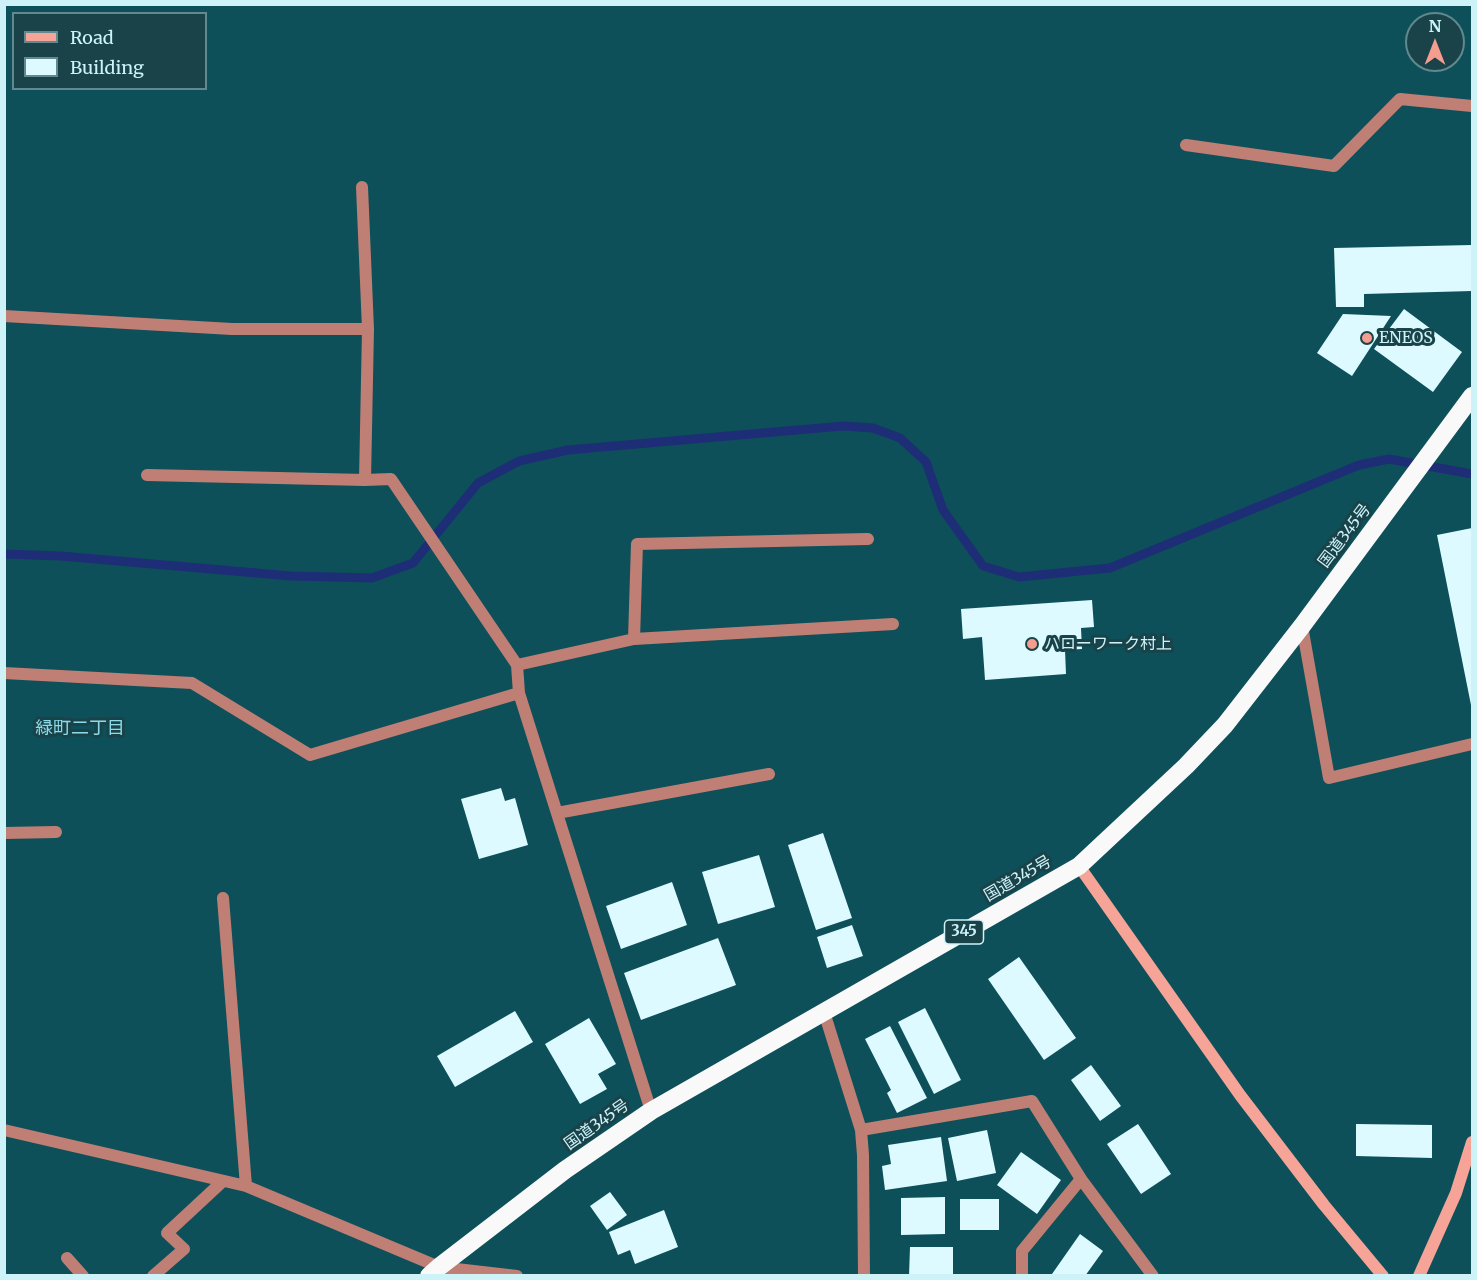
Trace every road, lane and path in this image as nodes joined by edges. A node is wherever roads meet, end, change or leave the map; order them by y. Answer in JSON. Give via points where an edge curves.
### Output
{"nodes":[{"id":1,"x":1473,"y":106,"type":"edge"},
{"id":2,"x":1186,"y":145,"type":"dead end"},
{"id":3,"x":362,"y":187,"type":"dead end"},
{"id":4,"x":4,"y":316,"type":"edge"},
{"id":5,"x":368,"y":329,"type":"junction"},
{"id":6,"x":1473,"y":396,"type":"edge"},
{"id":7,"x":147,"y":475,"type":"dead end"},
{"id":8,"x":365,"y":480,"type":"junction"},
{"id":9,"x":868,"y":539,"type":"dead end"},
{"id":10,"x":893,"y":624,"type":"dead end"},
{"id":11,"x":1302,"y":626,"type":"junction"},
{"id":12,"x":634,"y":639,"type":"junction"},
{"id":13,"x":517,"y":665,"type":"junction"},
{"id":14,"x":4,"y":673,"type":"edge"},
{"id":15,"x":519,"y":693,"type":"junction"},
{"id":16,"x":1473,"y":744,"type":"edge"},
{"id":17,"x":769,"y":774,"type":"dead end"},
{"id":18,"x":557,"y":813,"type":"junction"},
{"id":19,"x":56,"y":832,"type":"dead end"},
{"id":20,"x":4,"y":833,"type":"edge"},
{"id":21,"x":1079,"y":866,"type":"junction"},
{"id":22,"x":224,"y":898,"type":"dead end"},
{"id":23,"x":824,"y":1012,"type":"junction"},
{"id":24,"x":651,"y":1111,"type":"junction"},
{"id":25,"x":4,"y":1130,"type":"edge"},
{"id":26,"x":861,"y":1130,"type":"junction"},
{"id":27,"x":1473,"y":1142,"type":"edge"},
{"id":28,"x":1081,"y":1179,"type":"junction"},
{"id":29,"x":223,"y":1181,"type":"junction"},
{"id":30,"x":246,"y":1186,"type":"junction"},
{"id":31,"x":67,"y":1258,"type":"dead end"},
{"id":32,"x":434,"y":1271,"type":"edge"},
{"id":33,"x":83,"y":1275,"type":"edge"},
{"id":34,"x":153,"y":1275,"type":"edge"},
{"id":35,"x":517,"y":1275,"type":"edge"},
{"id":36,"x":864,"y":1275,"type":"edge"},
{"id":37,"x":1022,"y":1275,"type":"edge"},
{"id":38,"x":1153,"y":1275,"type":"edge"},
{"id":39,"x":1383,"y":1275,"type":"edge"},
{"id":40,"x":1419,"y":1275,"type":"edge"}],
"edges":[{"from":1,"to":2,"type":"street","via":[[1400,99],[1334,166]]},
{"from":3,"to":5,"type":"street"},
{"from":4,"to":5,"type":"street","via":[[232,329]]},
{"from":5,"to":8,"type":"street"},
{"from":6,"to":11,"type":"highway","name":"国道345号","number":"345"},
{"from":7,"to":8,"type":"street"},
{"from":8,"to":13,"type":"street","via":[[391,479]]},
{"from":9,"to":12,"type":"street","via":[[637,544]]},
{"from":10,"to":12,"type":"street"},
{"from":11,"to":16,"type":"street","via":[[1329,778]]},
{"from":11,"to":21,"type":"highway","name":"国道345号","number":"345","via":[[1225,725]]},
{"from":12,"to":13,"type":"street"},
{"from":13,"to":15,"type":"street"},
{"from":14,"to":15,"type":"street","via":[[192,683],[310,755]]},
{"from":15,"to":18,"type":"street"},
{"from":17,"to":18,"type":"street"},
{"from":18,"to":24,"type":"street"},
{"from":19,"to":20,"type":"street"},
{"from":21,"to":23,"type":"highway","name":"国道345号","number":"345"},
{"from":21,"to":39,"type":"street","via":[[1240,1095]]},
{"from":22,"to":30,"type":"street"},
{"from":23,"to":24,"type":"highway","name":"国道345号","number":"345"},
{"from":23,"to":26,"type":"street"},
{"from":24,"to":32,"type":"highway","name":"国道345号","number":"345","via":[[565,1170]]},
{"from":25,"to":29,"type":"street"},
{"from":26,"to":28,"type":"street","via":[[1032,1101]]},
{"from":26,"to":36,"type":"street"},
{"from":27,"to":40,"type":"street","via":[[1456,1193]]},
{"from":28,"to":37,"type":"street","via":[[1022,1251]]},
{"from":28,"to":38,"type":"street"},
{"from":29,"to":30,"type":"street"},
{"from":29,"to":34,"type":"street","via":[[167,1233],[184,1249]]},
{"from":30,"to":32,"type":"street"},
{"from":31,"to":33,"type":"street"},
{"from":32,"to":35,"type":"street"}]}
